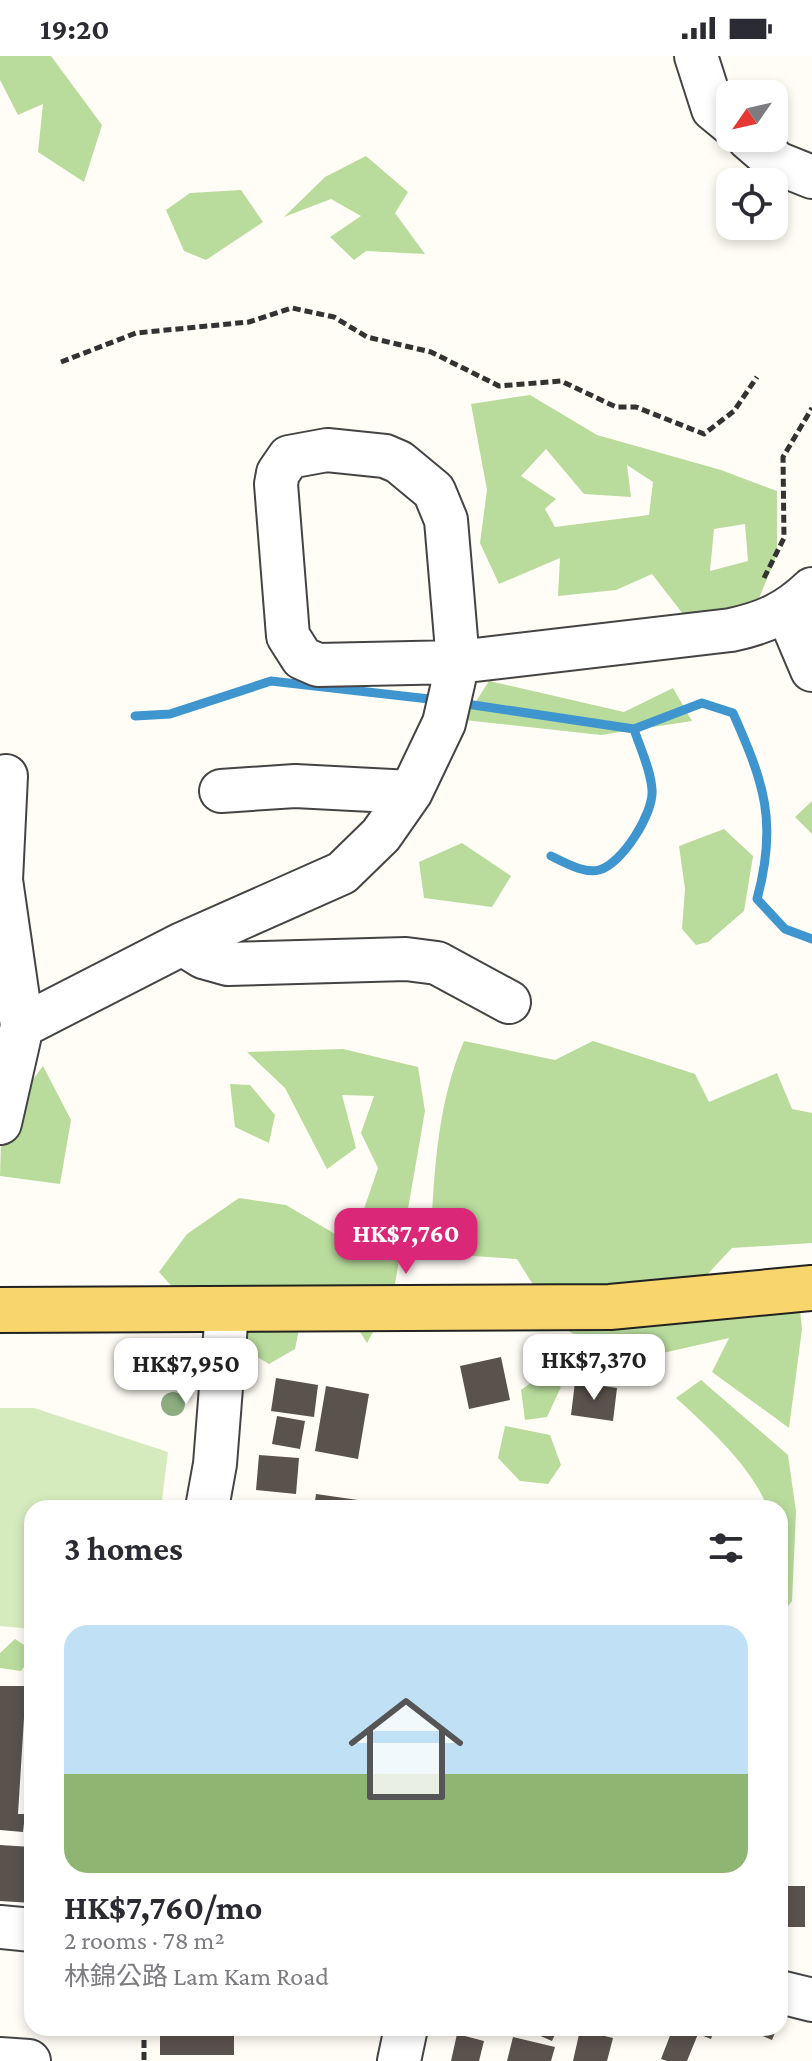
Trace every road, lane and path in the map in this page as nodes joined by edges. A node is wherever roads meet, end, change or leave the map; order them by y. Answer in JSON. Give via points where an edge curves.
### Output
{"nodes":[{"id":1,"x":696,"y":56,"type":"edge"},
{"id":2,"x":716,"y":111,"type":"edge"},
{"id":3,"x":764,"y":152,"type":"edge"},
{"id":4,"x":812,"y":177,"type":"edge"},
{"id":5,"x":61,"y":362,"type":"dead end"},
{"id":6,"x":757,"y":377,"type":"dead end"},
{"id":7,"x":812,"y":408,"type":"edge"},
{"id":8,"x":787,"y":594,"type":"edge"},
{"id":9,"x":458,"y":662,"type":"junction"},
{"id":10,"x":812,"y":670,"type":"edge"},
{"id":11,"x":6,"y":776,"type":"dead end"},
{"id":12,"x":221,"y":791,"type":"dead end"},
{"id":13,"x":411,"y":792,"type":"junction"},
{"id":14,"x":182,"y":944,"type":"junction"},
{"id":15,"x":509,"y":1002,"type":"dead end"},
{"id":16,"x":22,"y":1026,"type":"junction"},
{"id":17,"x":0,"y":1123,"type":"edge"},
{"id":18,"x":812,"y":1288,"type":"edge"},
{"id":19,"x":0,"y":1310,"type":"edge"},
{"id":20,"x":227,"y":1311,"type":"junction"},
{"id":21,"x":150,"y":1355,"type":"dead end"},
{"id":22,"x":135,"y":1389,"type":"dead end"},
{"id":23,"x":208,"y":1500,"type":"edge"},
{"id":24,"x":0,"y":1927,"type":"edge"},
{"id":25,"x":24,"y":1929,"type":"edge"},
{"id":26,"x":788,"y":1994,"type":"edge"},
{"id":27,"x":812,"y":2000,"type":"edge"},
{"id":28,"x":144,"y":2036,"type":"edge"},
{"id":29,"x":404,"y":2036,"type":"edge"},
{"id":30,"x":0,"y":2059,"type":"edge"},
{"id":31,"x":29,"y":2061,"type":"edge"},
{"id":32,"x":144,"y":2061,"type":"edge"},
{"id":33,"x":399,"y":2061,"type":"edge"}],
"edges":[{"from":1,"to":2,"type":"street"},
{"from":3,"to":4,"type":"street"},
{"from":5,"to":6,"type":"path","via":[[136,333],[249,322],[292,308],[334,317],[367,337],[431,352],[499,386],[561,381],[616,407],[636,407],[704,434],[734,411]]},
{"from":7,"to":8,"type":"path","via":[[783,457]]},
{"from":8,"to":9,"type":"street","via":[[755,625],[731,630]]},
{"from":8,"to":10,"type":"street"},
{"from":9,"to":9,"type":"street","via":[[318,665],[295,652],[288,636],[276,484],[289,457],[327,450],[385,456],[412,470],[434,491],[449,535]]},
{"from":9,"to":13,"type":"street","via":[[444,723]]},
{"from":11,"to":16,"type":"street","via":[[1,880]]},
{"from":12,"to":13,"type":"street","via":[[295,786]]},
{"from":13,"to":14,"type":"street","via":[[381,835],[342,873]]},
{"from":14,"to":15,"type":"street","via":[[228,964],[406,959],[437,963]]},
{"from":14,"to":16,"type":"street"},
{"from":16,"to":17,"type":"street"},
{"from":18,"to":20,"type":"main road","via":[[610,1307]]},
{"from":19,"to":20,"type":"main road"},
{"from":20,"to":23,"type":"street"},
{"from":21,"to":22,"type":"path"},
{"from":24,"to":25,"type":"street"},
{"from":26,"to":27,"type":"street"},
{"from":28,"to":32,"type":"path"},
{"from":29,"to":33,"type":"street"},
{"from":30,"to":31,"type":"street"}]}
